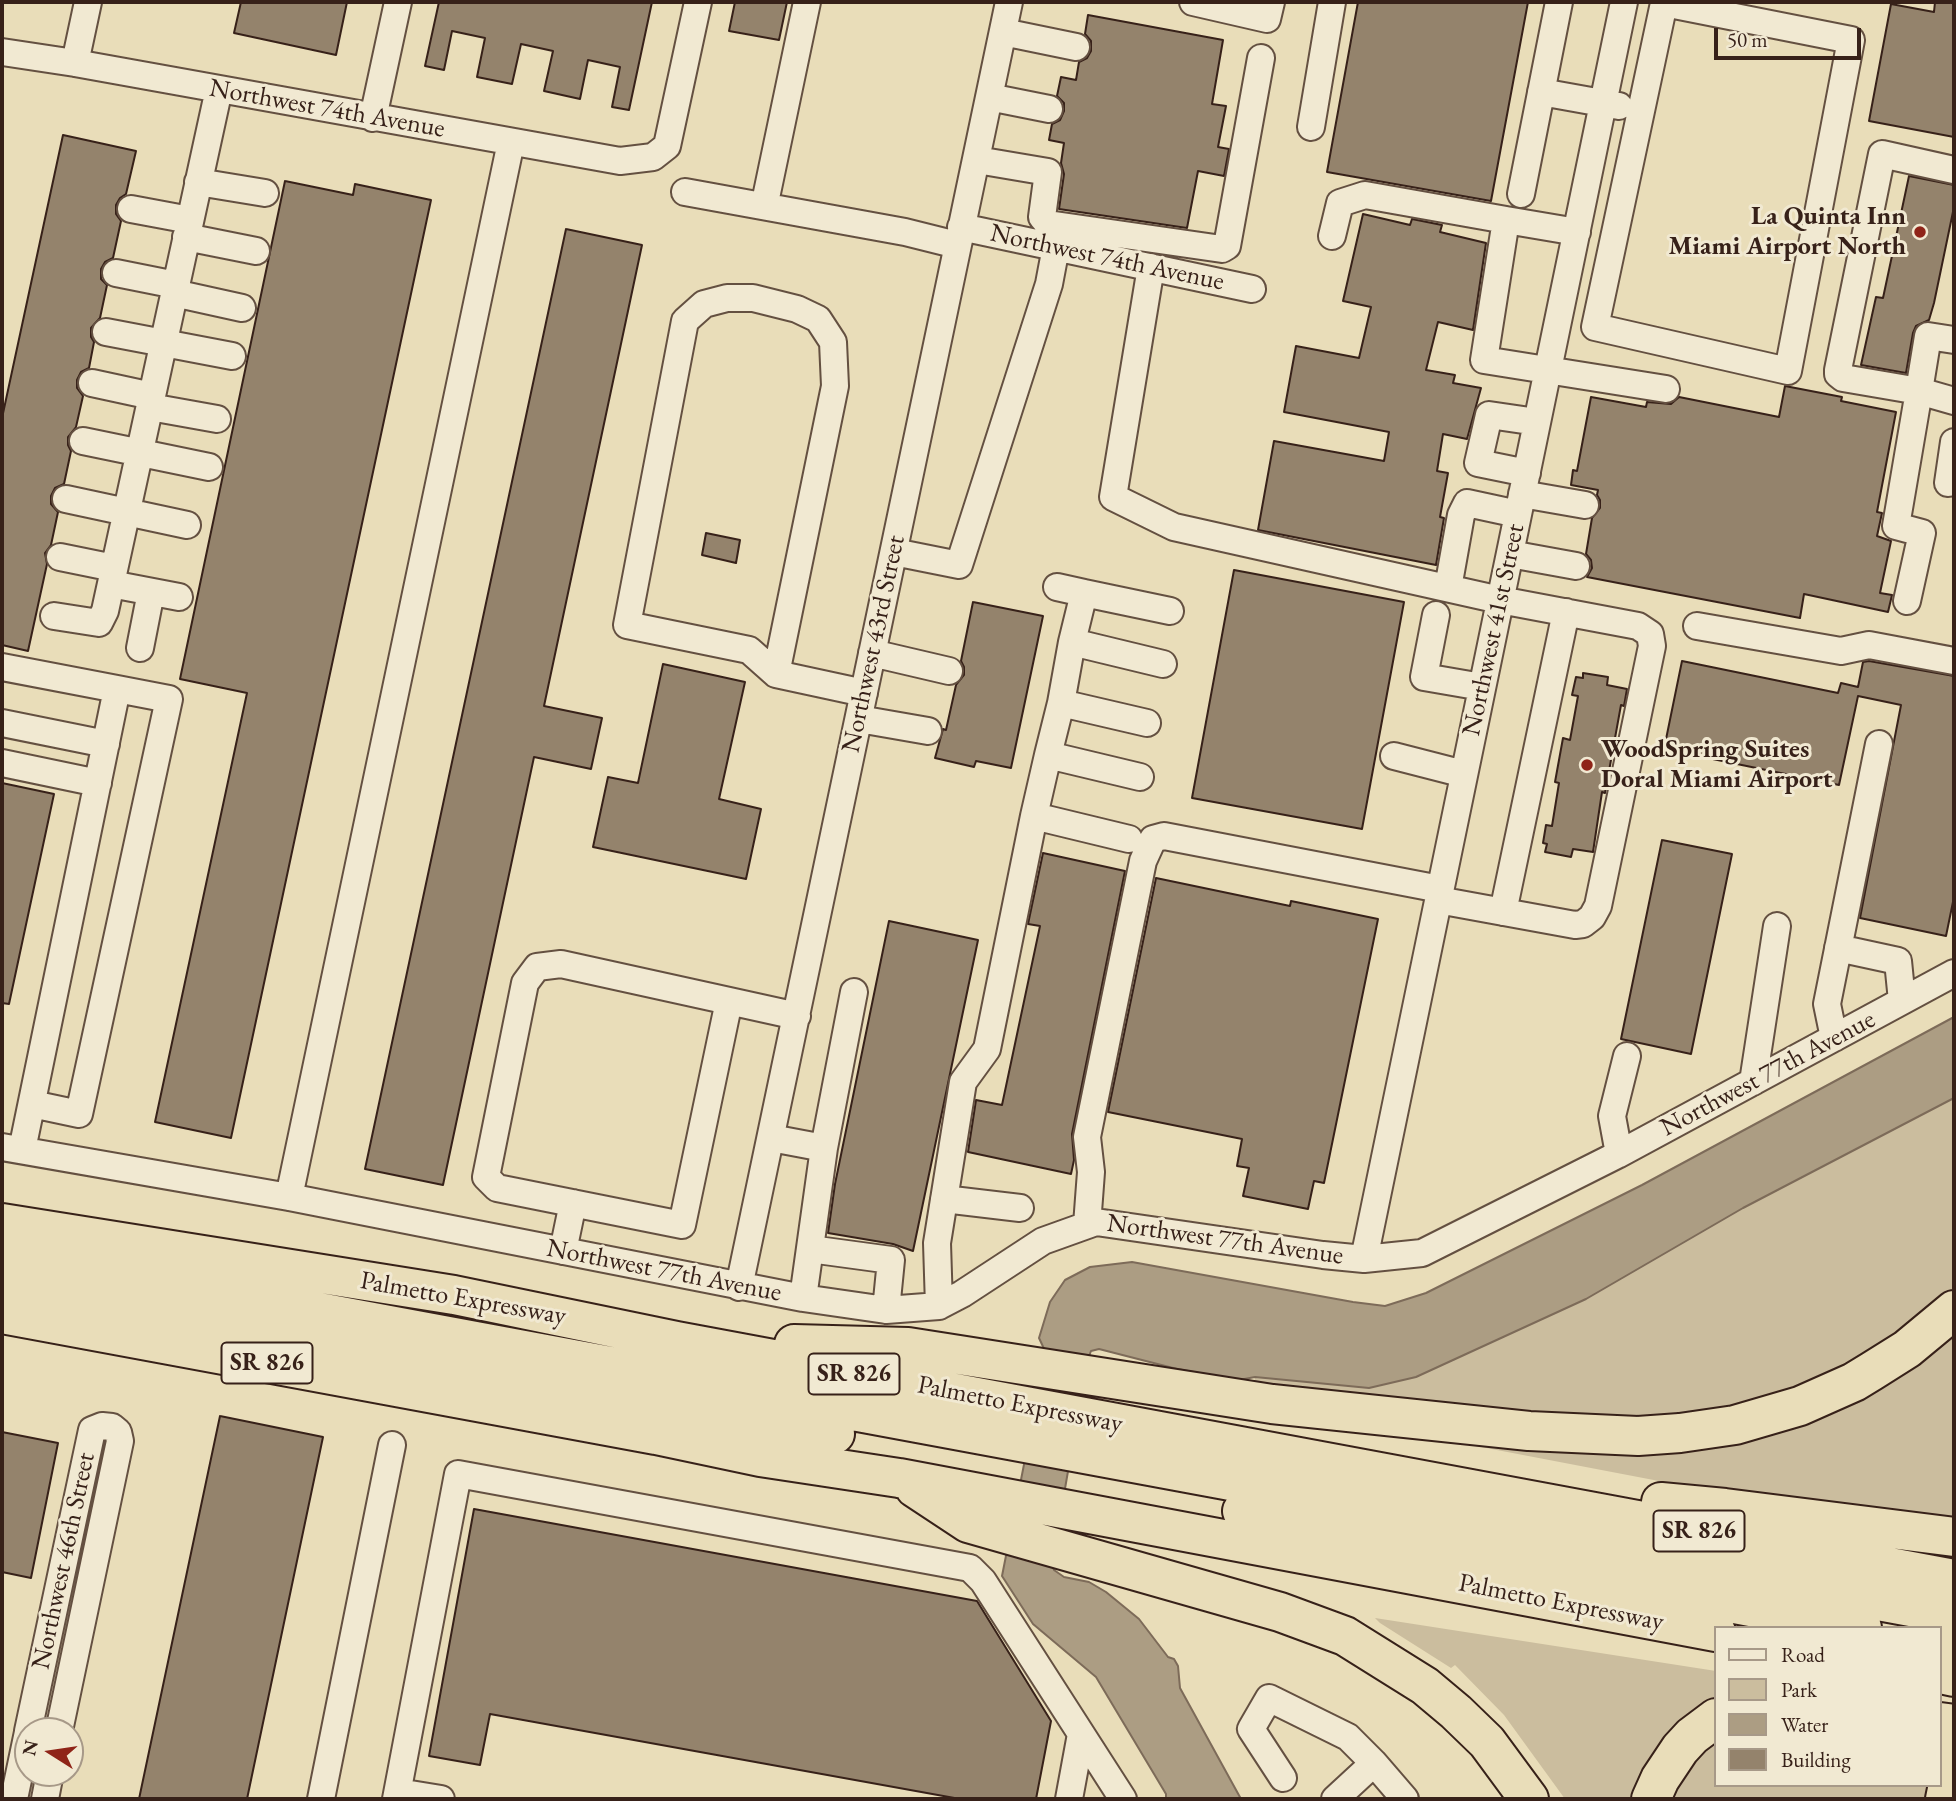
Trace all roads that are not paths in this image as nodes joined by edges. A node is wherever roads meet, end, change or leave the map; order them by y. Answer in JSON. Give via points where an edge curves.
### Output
{"nodes":[{"id":1,"x":88,"y":2,"type":"edge"},
{"id":2,"x":398,"y":2,"type":"edge"},
{"id":3,"x":698,"y":2,"type":"edge"},
{"id":4,"x":807,"y":2,"type":"edge"},
{"id":5,"x":1009,"y":2,"type":"edge"},
{"id":6,"x":1193,"y":2,"type":"edge"},
{"id":7,"x":1271,"y":2,"type":"edge"},
{"id":8,"x":1332,"y":2,"type":"edge"},
{"id":9,"x":1559,"y":2,"type":"edge"},
{"id":10,"x":1624,"y":2,"type":"edge"},
{"id":11,"x":1664,"y":3,"type":"edge"},
{"id":12,"x":1003,"y":32,"type":"junction"},
{"id":13,"x":1076,"y":47,"type":"dead end"},
{"id":14,"x":2,"y":52,"type":"edge"},
{"id":15,"x":1261,"y":58,"type":"dead end"},
{"id":16,"x":75,"y":63,"type":"junction"},
{"id":17,"x":219,"y":89,"type":"junction"},
{"id":18,"x":1541,"y":92,"type":"junction"},
{"id":19,"x":989,"y":97,"type":"junction"},
{"id":20,"x":1603,"y":103,"type":"junction"},
{"id":21,"x":1049,"y":109,"type":"dead end"},
{"id":22,"x":1642,"y":111,"type":"junction"},
{"id":23,"x":373,"y":118,"type":"junction"},
{"id":24,"x":1311,"y":127,"type":"dead end"},
{"id":25,"x":511,"y":142,"type":"junction"},
{"id":26,"x":977,"y":160,"type":"junction"},
{"id":27,"x":1954,"y":170,"type":"edge"},
{"id":28,"x":198,"y":182,"type":"junction"},
{"id":29,"x":685,"y":192,"type":"dead end"},
{"id":30,"x":265,"y":193,"type":"dead end"},
{"id":31,"x":767,"y":193,"type":"dead end"},
{"id":32,"x":1521,"y":194,"type":"dead end"},
{"id":33,"x":131,"y":209,"type":"dead end"},
{"id":34,"x":1506,"y":220,"type":"junction"},
{"id":35,"x":188,"y":228,"type":"junction"},
{"id":36,"x":1577,"y":232,"type":"junction"},
{"id":37,"x":959,"y":236,"type":"junction"},
{"id":38,"x":1332,"y":236,"type":"dead end"},
{"id":39,"x":1056,"y":247,"type":"junction"},
{"id":40,"x":256,"y":251,"type":"dead end"},
{"id":41,"x":1151,"y":267,"type":"junction"},
{"id":42,"x":116,"y":273,"type":"dead end"},
{"id":43,"x":175,"y":289,"type":"junction"},
{"id":44,"x":1252,"y":289,"type":"dead end"},
{"id":45,"x":242,"y":309,"type":"dead end"},
{"id":46,"x":106,"y":332,"type":"dead end"},
{"id":47,"x":1954,"y":340,"type":"edge"},
{"id":48,"x":163,"y":343,"type":"junction"},
{"id":49,"x":232,"y":356,"type":"dead end"},
{"id":50,"x":1548,"y":370,"type":"junction"},
{"id":51,"x":92,"y":383,"type":"dead end"},
{"id":52,"x":1665,"y":389,"type":"dead end"},
{"id":53,"x":1919,"y":391,"type":"junction"},
{"id":54,"x":151,"y":401,"type":"junction"},
{"id":55,"x":1954,"y":401,"type":"edge"},
{"id":56,"x":217,"y":419,"type":"dead end"},
{"id":57,"x":1537,"y":422,"type":"junction"},
{"id":58,"x":83,"y":441,"type":"dead end"},
{"id":59,"x":1954,"y":442,"type":"edge"},
{"id":60,"x":139,"y":453,"type":"junction"},
{"id":61,"x":209,"y":467,"type":"dead end"},
{"id":62,"x":1948,"y":484,"type":"dead end"},
{"id":63,"x":1522,"y":494,"type":"junction"},
{"id":64,"x":66,"y":499,"type":"dead end"},
{"id":65,"x":1585,"y":505,"type":"dead end"},
{"id":66,"x":127,"y":511,"type":"junction"},
{"id":67,"x":187,"y":525,"type":"dead end"},
{"id":68,"x":894,"y":552,"type":"junction"},
{"id":69,"x":1510,"y":554,"type":"junction"},
{"id":70,"x":60,"y":557,"type":"dead end"},
{"id":71,"x":1576,"y":566,"type":"dead end"},
{"id":72,"x":112,"y":576,"type":"junction"},
{"id":73,"x":1057,"y":587,"type":"dead end"},
{"id":74,"x":1448,"y":588,"type":"junction"},
{"id":75,"x":151,"y":592,"type":"junction"},
{"id":76,"x":1084,"y":593,"type":"junction"},
{"id":77,"x":180,"y":597,"type":"dead end"},
{"id":78,"x":1500,"y":600,"type":"junction"},
{"id":79,"x":1907,"y":601,"type":"dead end"},
{"id":80,"x":1170,"y":611,"type":"dead end"},
{"id":81,"x":1566,"y":612,"type":"junction"},
{"id":82,"x":1436,"y":615,"type":"dead end"},
{"id":83,"x":54,"y":616,"type":"dead end"},
{"id":84,"x":1697,"y":626,"type":"dead end"},
{"id":85,"x":1072,"y":642,"type":"junction"},
{"id":86,"x":140,"y":648,"type":"dead end"},
{"id":87,"x":872,"y":653,"type":"junction"},
{"id":88,"x":1954,"y":661,"type":"edge"},
{"id":89,"x":1163,"y":664,"type":"dead end"},
{"id":90,"x":2,"y":667,"type":"edge"},
{"id":91,"x":949,"y":671,"type":"dead end"},
{"id":92,"x":776,"y":674,"type":"junction"},
{"id":93,"x":1482,"y":687,"type":"junction"},
{"id":94,"x":117,"y":689,"type":"junction"},
{"id":95,"x":1060,"y":703,"type":"junction"},
{"id":96,"x":861,"y":706,"type":"junction"},
{"id":97,"x":2,"y":723,"type":"edge"},
{"id":98,"x":1147,"y":723,"type":"dead end"},
{"id":99,"x":928,"y":731,"type":"dead end"},
{"id":100,"x":106,"y":744,"type":"junction"},
{"id":101,"x":1879,"y":744,"type":"dead end"},
{"id":102,"x":1048,"y":755,"type":"junction"},
{"id":103,"x":1394,"y":756,"type":"dead end"},
{"id":104,"x":2,"y":763,"type":"edge"},
{"id":105,"x":1464,"y":774,"type":"junction"},
{"id":106,"x":1140,"y":777,"type":"dead end"},
{"id":107,"x":98,"y":783,"type":"junction"},
{"id":108,"x":1034,"y":816,"type":"junction"},
{"id":109,"x":1129,"y":839,"type":"dead end"},
{"id":110,"x":1439,"y":894,"type":"junction"},
{"id":111,"x":1503,"y":912,"type":"junction"},
{"id":112,"x":1777,"y":926,"type":"dead end"},
{"id":113,"x":1838,"y":948,"type":"junction"},
{"id":114,"x":1954,"y":973,"type":"edge"},
{"id":115,"x":854,"y":992,"type":"dead end"},
{"id":116,"x":729,"y":1001,"type":"junction"},
{"id":117,"x":1902,"y":1001,"type":"junction"},
{"id":118,"x":797,"y":1016,"type":"junction"},
{"id":119,"x":1834,"y":1038,"type":"junction"},
{"id":120,"x":1627,"y":1056,"type":"dead end"},
{"id":121,"x":1753,"y":1082,"type":"junction"},
{"id":122,"x":32,"y":1104,"type":"junction"},
{"id":123,"x":771,"y":1138,"type":"junction"},
{"id":124,"x":12,"y":1149,"type":"edge"},
{"id":125,"x":824,"y":1149,"type":"junction"},
{"id":126,"x":1619,"y":1154,"type":"junction"},
{"id":127,"x":289,"y":1197,"type":"junction"},
{"id":128,"x":944,"y":1199,"type":"junction"},
{"id":129,"x":573,"y":1203,"type":"junction"},
{"id":130,"x":1020,"y":1208,"type":"dead end"},
{"id":131,"x":2,"y":1223,"type":"edge"},
{"id":132,"x":1087,"y":1225,"type":"junction"},
{"id":133,"x":810,"y":1249,"type":"junction"},
{"id":134,"x":2,"y":1251,"type":"edge"},
{"id":135,"x":563,"y":1251,"type":"junction"},
{"id":136,"x":1364,"y":1259,"type":"junction"},
{"id":137,"x":2,"y":1284,"type":"edge"},
{"id":138,"x":739,"y":1287,"type":"junction"},
{"id":139,"x":803,"y":1298,"type":"junction"},
{"id":140,"x":939,"y":1306,"type":"junction"},
{"id":141,"x":886,"y":1310,"type":"junction"},
{"id":142,"x":1954,"y":1310,"type":"edge"},
{"id":143,"x":2,"y":1314,"type":"edge"},
{"id":144,"x":677,"y":1341,"type":"junction"},
{"id":145,"x":392,"y":1445,"type":"dead end"},
{"id":146,"x":1042,"y":1474,"type":"junction"},
{"id":147,"x":1445,"y":1483,"type":"junction"},
{"id":148,"x":1954,"y":1537,"type":"edge"},
{"id":149,"x":1954,"y":1579,"type":"edge"},
{"id":150,"x":1812,"y":1626,"type":"edge"},
{"id":151,"x":1851,"y":1626,"type":"edge"},
{"id":152,"x":1714,"y":1632,"type":"edge"},
{"id":153,"x":31,"y":1717,"type":"edge"},
{"id":154,"x":62,"y":1717,"type":"edge"},
{"id":155,"x":1714,"y":1720,"type":"edge"},
{"id":156,"x":1081,"y":1734,"type":"junction"},
{"id":157,"x":1954,"y":1755,"type":"edge"},
{"id":158,"x":1374,"y":1763,"type":"junction"},
{"id":159,"x":1283,"y":1778,"type":"dead end"},
{"id":160,"x":397,"y":1796,"type":"edge"},
{"id":161,"x":321,"y":1799,"type":"edge"},
{"id":162,"x":440,"y":1799,"type":"edge"},
{"id":163,"x":1069,"y":1799,"type":"edge"},
{"id":164,"x":1123,"y":1799,"type":"edge"},
{"id":165,"x":1335,"y":1799,"type":"edge"},
{"id":166,"x":1405,"y":1799,"type":"edge"},
{"id":167,"x":1530,"y":1799,"type":"edge"},
{"id":168,"x":1651,"y":1799,"type":"edge"},
{"id":169,"x":1945,"y":1799,"type":"edge"}],
"edges":[{"from":1,"to":16,"type":"street"},
{"from":2,"to":23,"type":"street"},
{"from":3,"to":25,"type":"street","name":"Northwest 74th Avenue","via":[[667,146],[653,157],[620,161]]},
{"from":4,"to":31,"type":"street"},
{"from":5,"to":12,"type":"street","name":"Northwest 43rd Street"},
{"from":6,"to":7,"type":"street","via":[[1267,19]]},
{"from":8,"to":24,"type":"street"},
{"from":9,"to":18,"type":"street"},
{"from":10,"to":20,"type":"street","name":"Northwest 41st Street"},
{"from":11,"to":22,"type":"street"},
{"from":11,"to":22,"type":"street","via":[[1851,40],[1788,371],[1595,327]]},
{"from":12,"to":13,"type":"street"},
{"from":12,"to":19,"type":"street","name":"Northwest 43rd Street"},
{"from":14,"to":16,"type":"street","name":"Northwest 74th Avenue"},
{"from":15,"to":26,"type":"street","via":[[1227,246],[1222,249],[1048,223],[1042,217],[1048,172]]},
{"from":16,"to":17,"type":"street","name":"Northwest 74th Avenue"},
{"from":17,"to":23,"type":"street","name":"Northwest 74th Avenue"},
{"from":17,"to":28,"type":"street"},
{"from":18,"to":20,"type":"street"},
{"from":18,"to":32,"type":"street"},
{"from":19,"to":21,"type":"street"},
{"from":19,"to":26,"type":"street","name":"Northwest 43rd Street"},
{"from":20,"to":22,"type":"street"},
{"from":20,"to":36,"type":"street","name":"Northwest 41st Street"},
{"from":23,"to":25,"type":"street","name":"Northwest 74th Avenue"},
{"from":25,"to":127,"type":"street"},
{"from":26,"to":37,"type":"street","name":"Northwest 43rd Street"},
{"from":27,"to":53,"type":"street","via":[[1882,154],[1838,370],[1843,378]]},
{"from":28,"to":30,"type":"street"},
{"from":28,"to":35,"type":"street"},
{"from":29,"to":37,"type":"street","name":"Northwest 74th Avenue","via":[[905,232]]},
{"from":33,"to":35,"type":"street"},
{"from":34,"to":36,"type":"street"},
{"from":34,"to":38,"type":"street","via":[[1365,195],[1340,203]]},
{"from":34,"to":50,"type":"street","via":[[1484,360]]},
{"from":35,"to":40,"type":"street"},
{"from":35,"to":43,"type":"street"},
{"from":36,"to":50,"type":"street","name":"Northwest 41st Street"},
{"from":37,"to":39,"type":"street","name":"Northwest 74th Avenue"},
{"from":37,"to":68,"type":"street","name":"Northwest 43rd Street"},
{"from":39,"to":41,"type":"street","name":"Northwest 74th Avenue"},
{"from":39,"to":68,"type":"street","via":[[1049,284],[959,565]]},
{"from":41,"to":44,"type":"street","name":"Northwest 74th Avenue"},
{"from":41,"to":74,"type":"street","via":[[1113,498],[1174,527]]},
{"from":42,"to":43,"type":"street"},
{"from":43,"to":45,"type":"street"},
{"from":43,"to":48,"type":"street"},
{"from":46,"to":48,"type":"street"},
{"from":47,"to":53,"type":"street","via":[[1928,336]]},
{"from":48,"to":49,"type":"street"},
{"from":48,"to":54,"type":"street"},
{"from":50,"to":52,"type":"street"},
{"from":50,"to":57,"type":"street","name":"Northwest 41st Street"},
{"from":51,"to":54,"type":"street"},
{"from":53,"to":55,"type":"street"},
{"from":53,"to":79,"type":"street","via":[[1896,526],[1922,533]]},
{"from":54,"to":56,"type":"street"},
{"from":54,"to":60,"type":"street"},
{"from":57,"to":63,"type":"street","name":"Northwest 41st Street"},
{"from":57,"to":63,"type":"street","via":[[1489,415],[1478,463]]},
{"from":58,"to":60,"type":"street"},
{"from":59,"to":62,"type":"street"},
{"from":60,"to":61,"type":"street"},
{"from":60,"to":66,"type":"street"},
{"from":63,"to":65,"type":"street"},
{"from":63,"to":69,"type":"street","name":"Northwest 41st Street"},
{"from":63,"to":74,"type":"street","via":[[1467,503]]},
{"from":64,"to":66,"type":"street"},
{"from":66,"to":67,"type":"street"},
{"from":66,"to":72,"type":"street"},
{"from":68,"to":87,"type":"street","name":"Northwest 43rd Street"},
{"from":69,"to":71,"type":"street"},
{"from":69,"to":78,"type":"street","name":"Northwest 41st Street"},
{"from":70,"to":72,"type":"street"},
{"from":72,"to":75,"type":"street"},
{"from":72,"to":83,"type":"street","via":[[99,623]]},
{"from":73,"to":76,"type":"street"},
{"from":74,"to":78,"type":"street"},
{"from":75,"to":77,"type":"street"},
{"from":75,"to":86,"type":"street"},
{"from":76,"to":80,"type":"street"},
{"from":76,"to":85,"type":"street"},
{"from":78,"to":81,"type":"street"},
{"from":78,"to":93,"type":"street","name":"Northwest 41st Street"},
{"from":81,"to":111,"type":"street"},
{"from":81,"to":111,"type":"street","via":[[1638,626],[1652,640],[1598,906],[1588,921],[1575,925]]},
{"from":82,"to":93,"type":"street","via":[[1424,677]]},
{"from":84,"to":88,"type":"street","via":[[1841,651],[1869,645]]},
{"from":85,"to":89,"type":"street"},
{"from":85,"to":95,"type":"street"},
{"from":87,"to":91,"type":"street"},
{"from":87,"to":96,"type":"street","name":"Northwest 43rd Street"},
{"from":90,"to":94,"type":"street"},
{"from":92,"to":92,"type":"street","via":[[749,650],[626,625],[685,321],[704,304],[727,298],[753,298],[797,309],[818,319],[833,342],[835,386]]},
{"from":92,"to":96,"type":"street"},
{"from":93,"to":105,"type":"street","name":"Northwest 41st Street"},
{"from":94,"to":100,"type":"street"},
{"from":94,"to":122,"type":"street","via":[[169,699],[79,1114]]},
{"from":95,"to":98,"type":"street"},
{"from":95,"to":102,"type":"street"},
{"from":96,"to":99,"type":"street"},
{"from":96,"to":118,"type":"street","name":"Northwest 43rd Street"},
{"from":97,"to":100,"type":"street"},
{"from":100,"to":107,"type":"street"},
{"from":101,"to":113,"type":"street"},
{"from":102,"to":106,"type":"street"},
{"from":102,"to":108,"type":"street"},
{"from":103,"to":105,"type":"street"},
{"from":104,"to":107,"type":"street"},
{"from":105,"to":110,"type":"street","name":"Northwest 41st Street"},
{"from":107,"to":122,"type":"street"},
{"from":108,"to":109,"type":"street"},
{"from":108,"to":128,"type":"street","via":[[986,1049],[963,1082]]},
{"from":110,"to":111,"type":"street"},
{"from":110,"to":132,"type":"street","via":[[1164,835],[1153,839],[1143,861],[1087,1137],[1091,1172]]},
{"from":110,"to":136,"type":"street","name":"Northwest 41st Street"},
{"from":112,"to":121,"type":"street"},
{"from":113,"to":117,"type":"street","via":[[1898,961]]},
{"from":113,"to":119,"type":"street","via":[[1827,1004]]},
{"from":114,"to":117,"type":"street","name":"Northwest 77th Avenue"},
{"from":115,"to":125,"type":"street"},
{"from":116,"to":118,"type":"street"},
{"from":116,"to":129,"type":"street","via":[[682,1225]]},
{"from":116,"to":129,"type":"street","via":[[561,964],[537,967],[526,983],[486,1177],[497,1188]]},
{"from":117,"to":119,"type":"street","name":"Northwest 77th Avenue"},
{"from":118,"to":123,"type":"street","name":"Northwest 43rd Street"},
{"from":119,"to":121,"type":"street","name":"Northwest 77th Avenue"},
{"from":120,"to":126,"type":"street","via":[[1612,1116]]},
{"from":121,"to":126,"type":"street","name":"Northwest 77th Avenue"},
{"from":122,"to":124,"type":"street"},
{"from":123,"to":125,"type":"street"},
{"from":123,"to":138,"type":"street","name":"Northwest 43rd Street"},
{"from":124,"to":127,"type":"street","name":"Northwest 77th Avenue"},
{"from":125,"to":133,"type":"street"},
{"from":126,"to":136,"type":"street","name":"Northwest 77th Avenue","via":[[1422,1253]]},
{"from":127,"to":135,"type":"street","name":"Northwest 77th Avenue"},
{"from":128,"to":130,"type":"street"},
{"from":128,"to":140,"type":"street","via":[[937,1243]]},
{"from":129,"to":135,"type":"street"},
{"from":131,"to":144,"type":"highway","name":"Palmetto Expressway","number":"SR 826","via":[[454,1295]]},
{"from":132,"to":136,"type":"street","name":"Northwest 77th Avenue","via":[[1096,1222]]},
{"from":132,"to":140,"type":"street","name":"Northwest 77th Avenue","via":[[1043,1241]]},
{"from":133,"to":139,"type":"street"},
{"from":133,"to":141,"type":"street","via":[[891,1260]]},
{"from":134,"to":146,"type":"highway"},
{"from":135,"to":138,"type":"street","name":"Northwest 77th Avenue"},
{"from":137,"to":146,"type":"highway","via":[[707,1413],[982,1475]]},
{"from":138,"to":139,"type":"street","name":"Northwest 77th Avenue"},
{"from":139,"to":141,"type":"street","name":"Northwest 77th Avenue"},
{"from":140,"to":141,"type":"street","name":"Northwest 77th Avenue"},
{"from":142,"to":144,"type":"highway","via":[[1887,1362],[1830,1393],[1726,1427],[1638,1436],[1396,1419],[1237,1400],[908,1346]]},
{"from":143,"to":146,"type":"highway","number":"SR 826","via":[[760,1457],[899,1478],[968,1523]]},
{"from":144,"to":146,"type":"highway","name":"Palmetto Expressway","number":"SR 826"},
{"from":145,"to":161,"type":"street"},
{"from":146,"to":147,"type":"highway","name":"Palmetto Expressway","number":"SR 826"},
{"from":146,"to":150,"type":"highway"},
{"from":146,"to":151,"type":"highway"},
{"from":146,"to":152,"type":"highway","name":"Palmetto Expressway","number":"SR 826"},
{"from":146,"to":167,"type":"highway","via":[[1059,1549],[1280,1612],[1345,1636],[1425,1686],[1456,1712],[1487,1742]]},
{"from":147,"to":148,"type":"highway","via":[[1725,1508]]},
{"from":147,"to":149,"type":"highway","name":"Palmetto Expressway","number":"SR 826"},
{"from":153,"to":154,"type":"street","name":"Northwest 46th Street","via":[[92,1430],[112,1427],[120,1441]]},
{"from":155,"to":168,"type":"highway","via":[[1680,1749]]},
{"from":156,"to":160,"type":"street","via":[[983,1581],[970,1568],[458,1474]]},
{"from":156,"to":163,"type":"street"},
{"from":156,"to":164,"type":"street"},
{"from":157,"to":169,"type":"highway"},
{"from":158,"to":159,"type":"street","via":[[1348,1737],[1269,1698],[1251,1728]]},
{"from":158,"to":165,"type":"street"},
{"from":158,"to":166,"type":"street"},
{"from":160,"to":162,"type":"street"}]}
